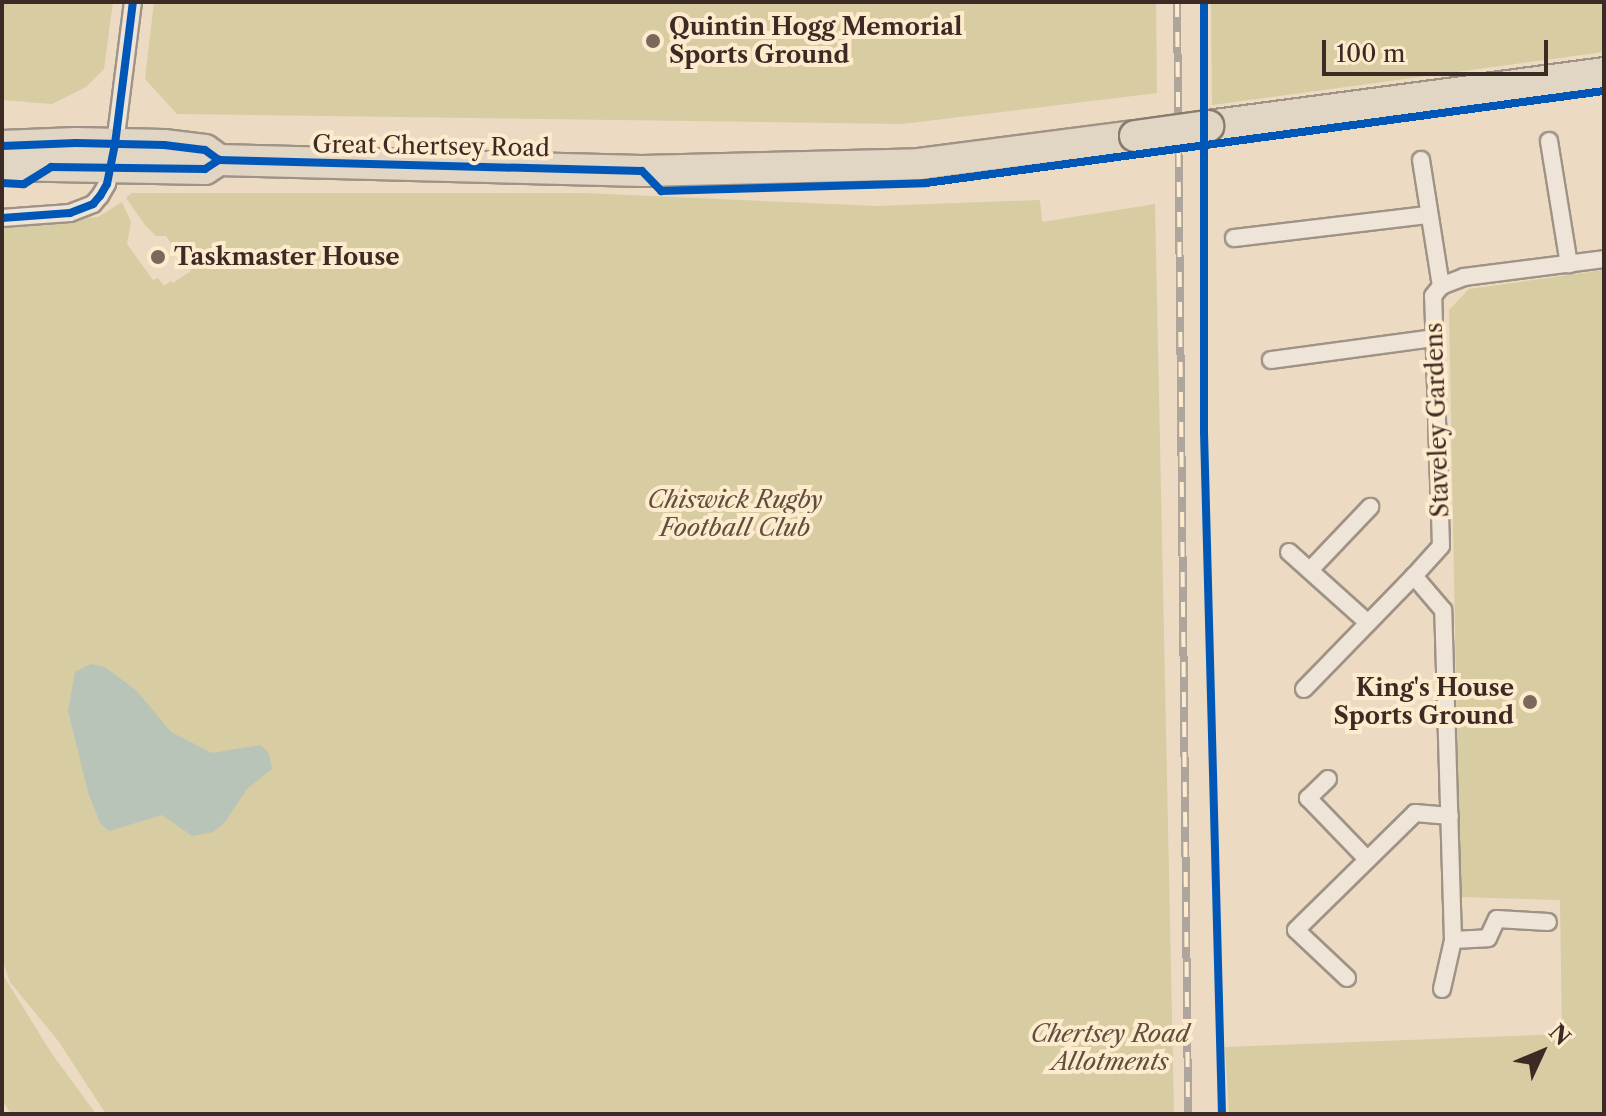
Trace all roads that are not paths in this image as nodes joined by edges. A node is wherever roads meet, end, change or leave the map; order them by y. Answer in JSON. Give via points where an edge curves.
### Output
{"nodes":[{"id":1,"x":133,"y":2,"type":"edge"},
{"id":2,"x":1604,"y":73,"type":"edge"},
{"id":3,"x":1549,"y":141,"type":"dead end"},
{"id":4,"x":2,"y":146,"type":"edge"},
{"id":5,"x":113,"y":156,"type":"junction"},
{"id":6,"x":1421,"y":160,"type":"dead end"},
{"id":7,"x":2,"y":165,"type":"edge"},
{"id":8,"x":1428,"y":215,"type":"junction"},
{"id":9,"x":2,"y":218,"type":"edge"},
{"id":10,"x":1234,"y":238,"type":"dead end"},
{"id":11,"x":1604,"y":259,"type":"edge"},
{"id":12,"x":1569,"y":264,"type":"junction"},
{"id":13,"x":1441,"y":286,"type":"junction"},
{"id":14,"x":1433,"y":338,"type":"junction"},
{"id":15,"x":1271,"y":360,"type":"dead end"},
{"id":16,"x":1370,"y":507,"type":"dead end"},
{"id":17,"x":1289,"y":552,"type":"dead end"},
{"id":18,"x":1311,"y":569,"type":"junction"},
{"id":19,"x":1414,"y":576,"type":"junction"},
{"id":20,"x":1367,"y":622,"type":"junction"},
{"id":21,"x":1304,"y":689,"type":"dead end"},
{"id":22,"x":1328,"y":779,"type":"dead end"},
{"id":23,"x":1450,"y":816,"type":"junction"},
{"id":24,"x":1366,"y":858,"type":"junction"},
{"id":25,"x":1548,"y":922,"type":"dead end"},
{"id":26,"x":1453,"y":940,"type":"junction"},
{"id":27,"x":1347,"y":978,"type":"dead end"},
{"id":28,"x":1442,"y":989,"type":"dead end"}],
"edges":[{"from":1,"to":5,"type":"street"},
{"from":2,"to":5,"type":"highway","name":"Great Chertsey Road","bridge":true,"via":[[919,164],[642,171],[219,160],[205,169]]},
{"from":3,"to":12,"type":"street"},
{"from":4,"to":5,"type":"highway"},
{"from":5,"to":7,"type":"highway"},
{"from":5,"to":9,"type":"street","via":[[100,196],[80,211]]},
{"from":6,"to":8,"type":"street"},
{"from":8,"to":10,"type":"street"},
{"from":8,"to":13,"type":"street"},
{"from":11,"to":12,"type":"street","name":"Staveley Gardens"},
{"from":12,"to":13,"type":"street","name":"Staveley Gardens","via":[[1464,277]]},
{"from":13,"to":14,"type":"street","name":"Staveley Gardens","via":[[1433,296]]},
{"from":14,"to":15,"type":"street"},
{"from":14,"to":19,"type":"street","name":"Staveley Gardens","via":[[1441,546]]},
{"from":16,"to":18,"type":"street"},
{"from":17,"to":18,"type":"street"},
{"from":18,"to":20,"type":"street"},
{"from":19,"to":20,"type":"street","name":"Staveley Gardens"},
{"from":19,"to":23,"type":"street","via":[[1443,610]]},
{"from":20,"to":21,"type":"street","name":"Staveley Gardens"},
{"from":22,"to":24,"type":"street","via":[[1308,798]]},
{"from":23,"to":24,"type":"street","via":[[1415,813]]},
{"from":23,"to":26,"type":"street"},
{"from":24,"to":27,"type":"street","via":[[1296,930]]},
{"from":25,"to":26,"type":"street","via":[[1497,919],[1488,938]]},
{"from":26,"to":28,"type":"street"}]}
